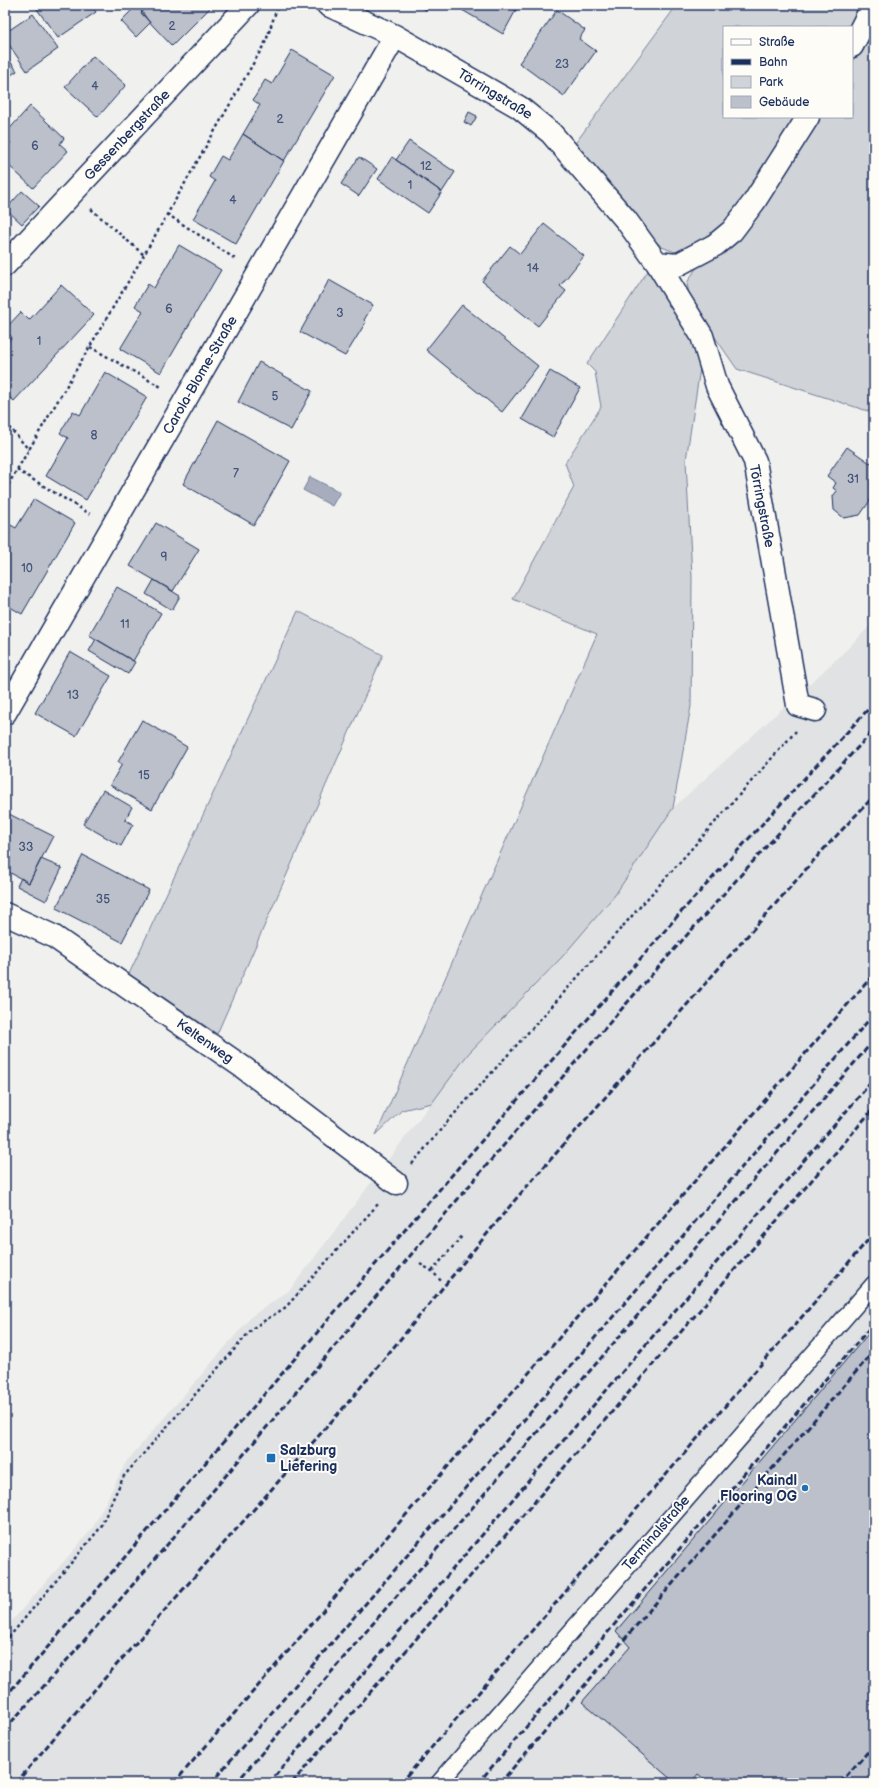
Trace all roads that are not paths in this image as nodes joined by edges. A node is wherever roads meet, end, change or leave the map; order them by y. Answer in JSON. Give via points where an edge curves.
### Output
{"nodes":[{"id":1,"x":248,"y":5,"type":"edge"},
{"id":2,"x":328,"y":5,"type":"edge"},
{"id":3,"x":873,"y":5,"type":"edge"},
{"id":4,"x":395,"y":36,"type":"junction"},
{"id":5,"x":853,"y":44,"type":"edge"},
{"id":6,"x":807,"y":118,"type":"edge"},
{"id":7,"x":657,"y":264,"type":"junction"},
{"id":8,"x":5,"y":265,"type":"edge"},
{"id":9,"x":815,"y":710,"type":"dead end"},
{"id":10,"x":5,"y":714,"type":"edge"},
{"id":11,"x":5,"y":914,"type":"edge"},
{"id":12,"x":396,"y":1183,"type":"dead end"},
{"id":13,"x":874,"y":1284,"type":"edge"},
{"id":14,"x":439,"y":1783,"type":"edge"}],
"edges":[{"from":1,"to":8,"type":"street","name":"Gessenbergstraße"},
{"from":2,"to":4,"type":"street","name":"Törringstraße"},
{"from":3,"to":5,"type":"street"},
{"from":4,"to":7,"type":"street","name":"Törringstraße","via":[[536,119],[626,220]]},
{"from":4,"to":10,"type":"street","name":"Carola-Blome-Straße"},
{"from":6,"to":7,"type":"street","via":[[754,202],[732,231],[715,245],[677,265]]},
{"from":7,"to":9,"type":"street","name":"Törringstraße","via":[[702,336],[716,386],[755,461],[798,704]]},
{"from":11,"to":12,"type":"street","name":"Keltenweg","via":[[53,936],[244,1068]]},
{"from":13,"to":14,"type":"lane","name":"Terminalstraße"}]}
